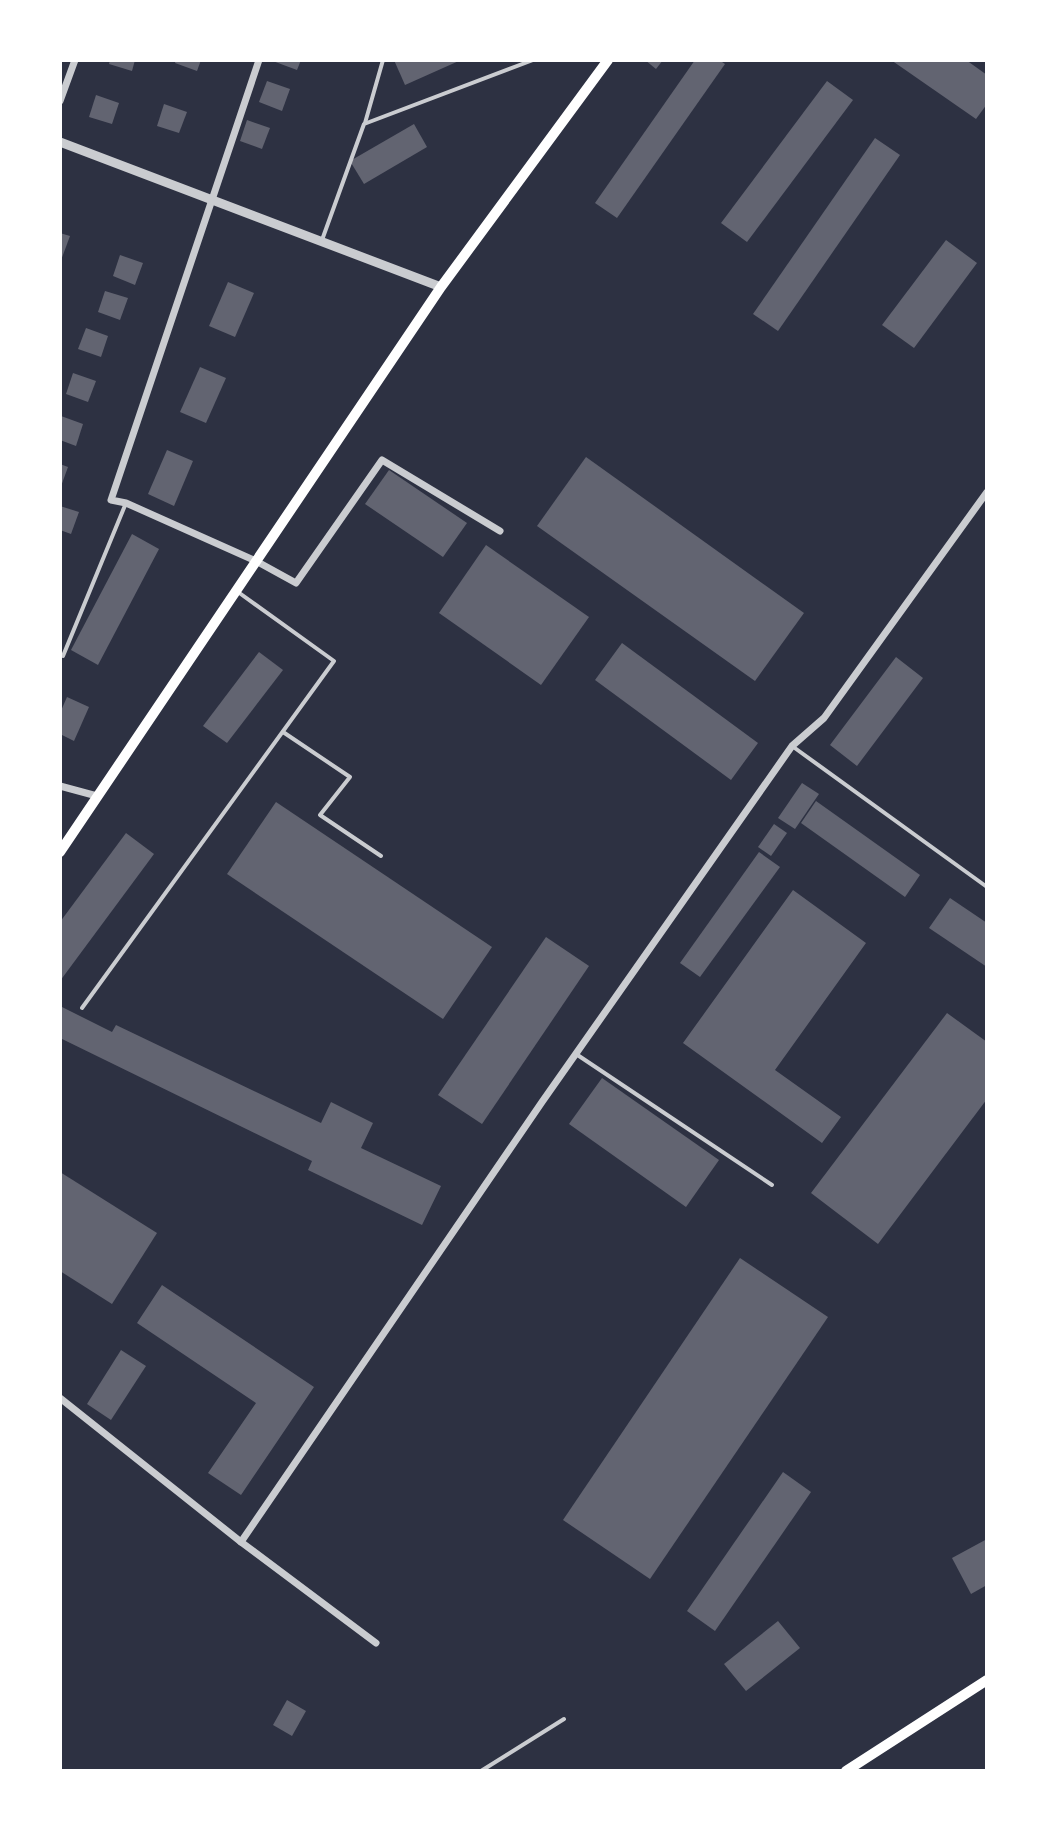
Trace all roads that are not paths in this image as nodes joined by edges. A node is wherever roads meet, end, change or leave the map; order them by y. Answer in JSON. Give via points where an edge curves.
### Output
{"nodes":[{"id":1,"x":75,"y":60,"type":"edge"},
{"id":2,"x":259,"y":60,"type":"edge"},
{"id":3,"x":383,"y":60,"type":"edge"},
{"id":4,"x":533,"y":60,"type":"edge"},
{"id":5,"x":608,"y":60,"type":"edge"},
{"id":6,"x":60,"y":101,"type":"edge"},
{"id":7,"x":364,"y":124,"type":"junction"},
{"id":8,"x":60,"y":142,"type":"edge"},
{"id":9,"x":210,"y":201,"type":"junction"},
{"id":10,"x":322,"y":240,"type":"junction"},
{"id":11,"x":441,"y":287,"type":"junction"},
{"id":12,"x":987,"y":492,"type":"edge"},
{"id":13,"x":126,"y":503,"type":"junction"},
{"id":14,"x":500,"y":531,"type":"dead end"},
{"id":15,"x":256,"y":561,"type":"junction"},
{"id":16,"x":236,"y":590,"type":"junction"},
{"id":17,"x":63,"y":656,"type":"dead end"},
{"id":18,"x":283,"y":732,"type":"junction"},
{"id":19,"x":792,"y":746,"type":"junction"},
{"id":20,"x":60,"y":786,"type":"edge"},
{"id":21,"x":97,"y":796,"type":"junction"},
{"id":22,"x":60,"y":852,"type":"edge"},
{"id":23,"x":381,"y":856,"type":"dead end"},
{"id":24,"x":987,"y":887,"type":"edge"},
{"id":25,"x":82,"y":1008,"type":"dead end"},
{"id":26,"x":576,"y":1054,"type":"junction"},
{"id":27,"x":772,"y":1185,"type":"dead end"},
{"id":28,"x":60,"y":1398,"type":"edge"},
{"id":29,"x":241,"y":1542,"type":"junction"},
{"id":30,"x":376,"y":1643,"type":"dead end"},
{"id":31,"x":987,"y":1680,"type":"edge"},
{"id":32,"x":564,"y":1719,"type":"dead end"},
{"id":33,"x":481,"y":1771,"type":"edge"},
{"id":34,"x":846,"y":1771,"type":"edge"}],
"edges":[{"from":1,"to":6,"type":"street"},
{"from":2,"to":9,"type":"street"},
{"from":3,"to":7,"type":"lane"},
{"from":4,"to":7,"type":"lane"},
{"from":5,"to":11,"type":"main road"},
{"from":7,"to":10,"type":"lane"},
{"from":8,"to":9,"type":"street"},
{"from":9,"to":10,"type":"street"},
{"from":9,"to":13,"type":"street","via":[[111,500]]},
{"from":10,"to":11,"type":"street"},
{"from":11,"to":15,"type":"main road"},
{"from":12,"to":19,"type":"street","via":[[824,718]]},
{"from":13,"to":15,"type":"street"},
{"from":13,"to":17,"type":"lane"},
{"from":14,"to":15,"type":"street","via":[[382,460],[296,583]]},
{"from":15,"to":16,"type":"main road"},
{"from":16,"to":18,"type":"lane","via":[[334,661]]},
{"from":16,"to":21,"type":"main road"},
{"from":18,"to":23,"type":"lane","via":[[350,777],[320,815]]},
{"from":18,"to":25,"type":"lane"},
{"from":19,"to":24,"type":"lane"},
{"from":19,"to":26,"type":"street"},
{"from":20,"to":21,"type":"street"},
{"from":21,"to":22,"type":"main road"},
{"from":26,"to":27,"type":"lane"},
{"from":26,"to":29,"type":"street"},
{"from":28,"to":29,"type":"street"},
{"from":29,"to":30,"type":"street"},
{"from":31,"to":34,"type":"main road"},
{"from":32,"to":33,"type":"lane"}]}
